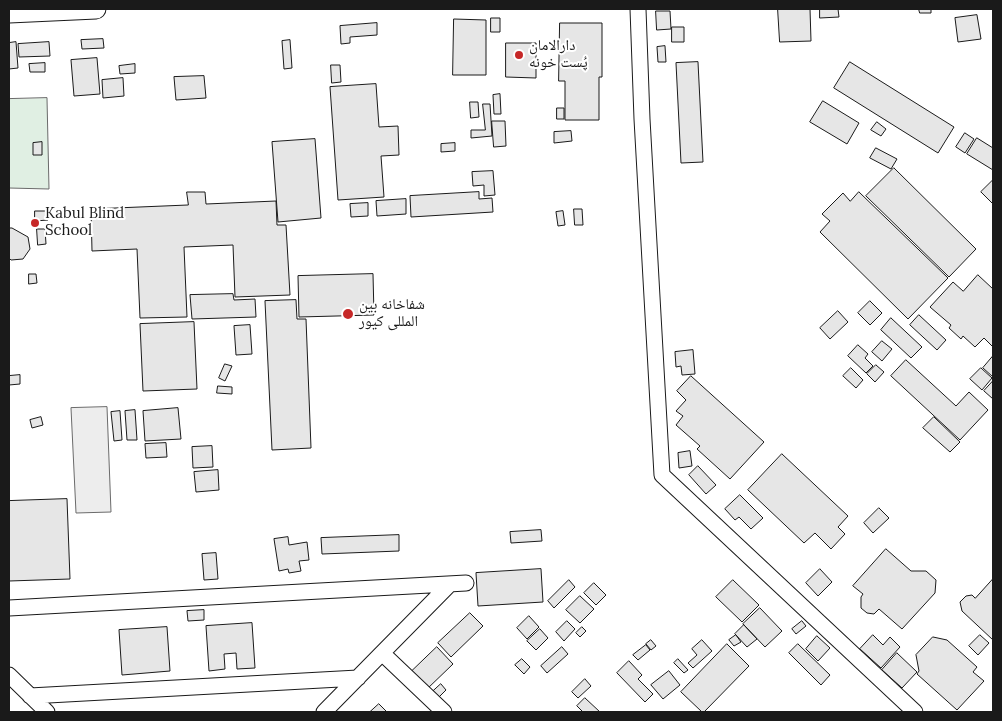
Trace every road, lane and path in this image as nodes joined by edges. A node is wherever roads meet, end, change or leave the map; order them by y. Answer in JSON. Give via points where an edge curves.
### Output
{"nodes":[{"id":1,"x":96,"y":9,"type":"edge"},
{"id":2,"x":638,"y":9,"type":"edge"},
{"id":3,"x":9,"y":14,"type":"edge"},
{"id":4,"x":466,"y":583,"type":"dead end"},
{"id":5,"x":450,"y":584,"type":"junction"},
{"id":6,"x":9,"y":608,"type":"edge"},
{"id":7,"x":382,"y":653,"type":"junction"},
{"id":8,"x":9,"y":675,"type":"edge"},
{"id":9,"x":358,"y":678,"type":"junction"},
{"id":10,"x":30,"y":696,"type":"junction"},
{"id":11,"x":332,"y":710,"type":"edge"},
{"id":12,"x":47,"y":712,"type":"edge"},
{"id":13,"x":444,"y":712,"type":"edge"},
{"id":14,"x":915,"y":712,"type":"edge"}],
"edges":[{"from":1,"to":3,"type":"street"},
{"from":2,"to":14,"type":"street","via":[[662,475]]},
{"from":4,"to":5,"type":"street"},
{"from":5,"to":6,"type":"street"},
{"from":5,"to":7,"type":"street"},
{"from":7,"to":9,"type":"street"},
{"from":7,"to":13,"type":"street"},
{"from":8,"to":10,"type":"street"},
{"from":9,"to":10,"type":"street"},
{"from":9,"to":11,"type":"street"},
{"from":10,"to":12,"type":"street"}]}
